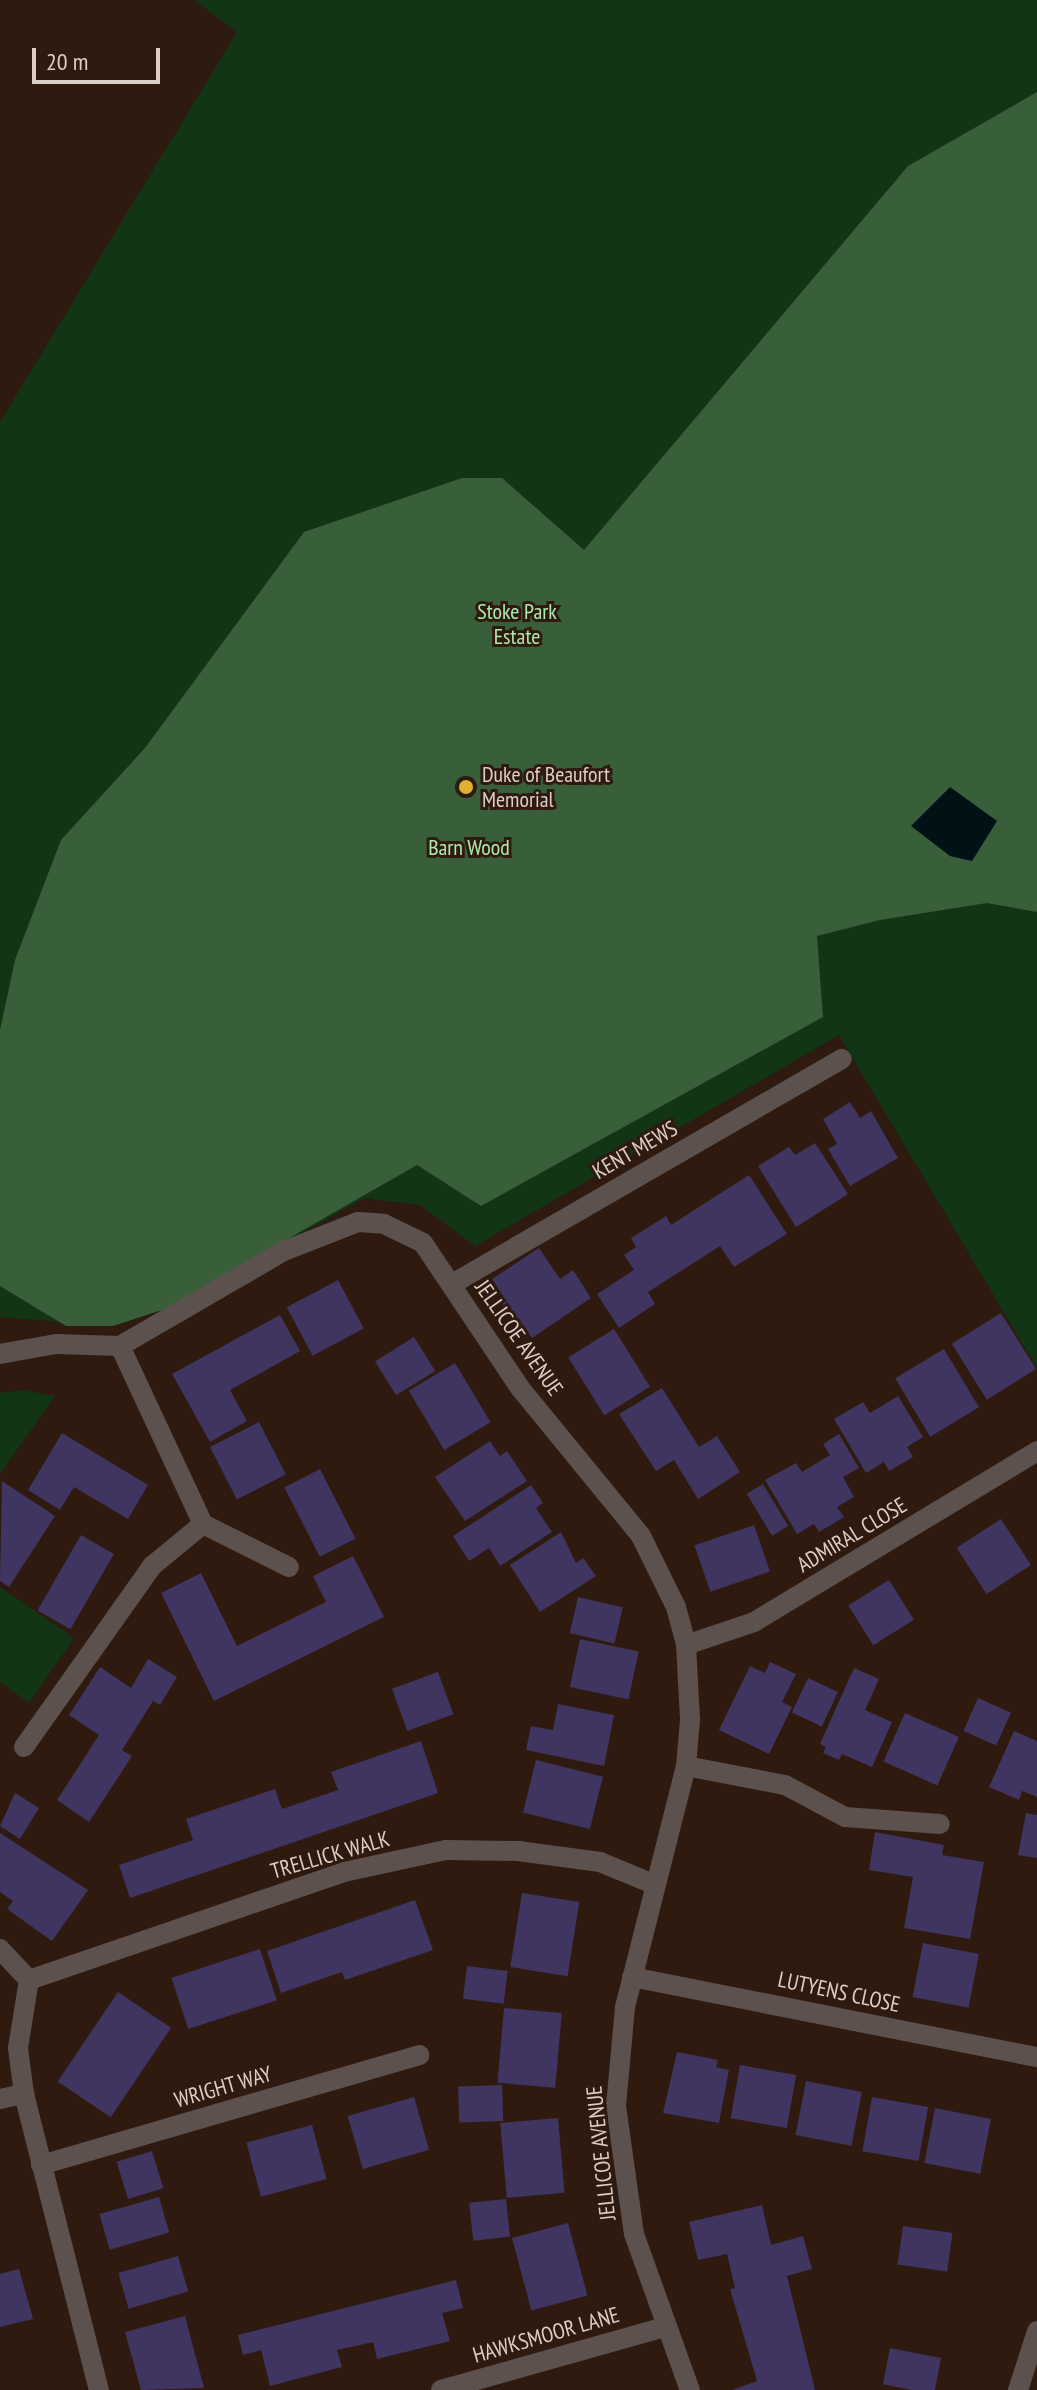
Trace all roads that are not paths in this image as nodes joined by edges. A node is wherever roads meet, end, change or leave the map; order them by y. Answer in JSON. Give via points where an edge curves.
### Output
{"nodes":[{"id":1,"x":842,"y":1059,"type":"dead end"},
{"id":2,"x":452,"y":1284,"type":"junction"},
{"id":3,"x":120,"y":1346,"type":"junction"},
{"id":4,"x":0,"y":1354,"type":"edge"},
{"id":5,"x":1037,"y":1451,"type":"edge"},
{"id":6,"x":203,"y":1524,"type":"junction"},
{"id":7,"x":289,"y":1567,"type":"dead end"},
{"id":8,"x":686,"y":1645,"type":"junction"},
{"id":9,"x":24,"y":1747,"type":"dead end"},
{"id":10,"x":686,"y":1766,"type":"junction"},
{"id":11,"x":940,"y":1824,"type":"dead end"},
{"id":12,"x":653,"y":1884,"type":"junction"},
{"id":13,"x":0,"y":1949,"type":"edge"},
{"id":14,"x":632,"y":1977,"type":"junction"},
{"id":15,"x":29,"y":1980,"type":"junction"},
{"id":16,"x":419,"y":2055,"type":"dead end"},
{"id":17,"x":1037,"y":2057,"type":"edge"},
{"id":18,"x":24,"y":2094,"type":"junction"},
{"id":19,"x":0,"y":2099,"type":"edge"},
{"id":20,"x":41,"y":2165,"type":"junction"},
{"id":21,"x":665,"y":2327,"type":"junction"},
{"id":22,"x":1037,"y":2331,"type":"edge"},
{"id":23,"x":99,"y":2390,"type":"edge"},
{"id":24,"x":441,"y":2390,"type":"edge"},
{"id":25,"x":690,"y":2390,"type":"edge"},
{"id":26,"x":1018,"y":2390,"type":"edge"}],
"edges":[{"from":1,"to":2,"type":"street","name":"KENT MEWS"},
{"from":2,"to":3,"type":"street","name":"JELLICOE AVENUE","via":[[423,1243],[384,1224],[358,1222],[284,1251]]},
{"from":2,"to":8,"type":"street","name":"JELLICOE AVENUE","via":[[520,1388],[641,1536],[676,1607]]},
{"from":3,"to":4,"type":"street","via":[[56,1344]]},
{"from":3,"to":6,"type":"street"},
{"from":5,"to":8,"type":"street","name":"ADMIRAL CLOSE","via":[[754,1622]]},
{"from":6,"to":7,"type":"street"},
{"from":6,"to":9,"type":"street","via":[[152,1566]]},
{"from":8,"to":10,"type":"street","name":"JELLICOE AVENUE"},
{"from":10,"to":11,"type":"street","via":[[785,1785],[845,1817]]},
{"from":10,"to":12,"type":"street","name":"JELLICOE AVENUE"},
{"from":12,"to":14,"type":"street","name":"JELLICOE AVENUE"},
{"from":12,"to":15,"type":"street","name":"TRELLICK WALK","via":[[600,1862],[518,1851],[419,1854],[344,1872]]},
{"from":13,"to":15,"type":"street"},
{"from":14,"to":17,"type":"street","name":"LUTYENS CLOSE"},
{"from":14,"to":21,"type":"street","name":"JELLICOE AVENUE","via":[[619,2041],[616,2106],[634,2234]]},
{"from":15,"to":18,"type":"street","via":[[18,2048]]},
{"from":16,"to":20,"type":"street","name":"WRIGHT WAY"},
{"from":18,"to":19,"type":"street"},
{"from":18,"to":20,"type":"street"},
{"from":20,"to":23,"type":"street"},
{"from":21,"to":24,"type":"street","name":"HAWKSMOOR LANE"},
{"from":21,"to":25,"type":"street","name":"JELLICOE AVENUE"},
{"from":22,"to":26,"type":"street"}]}
